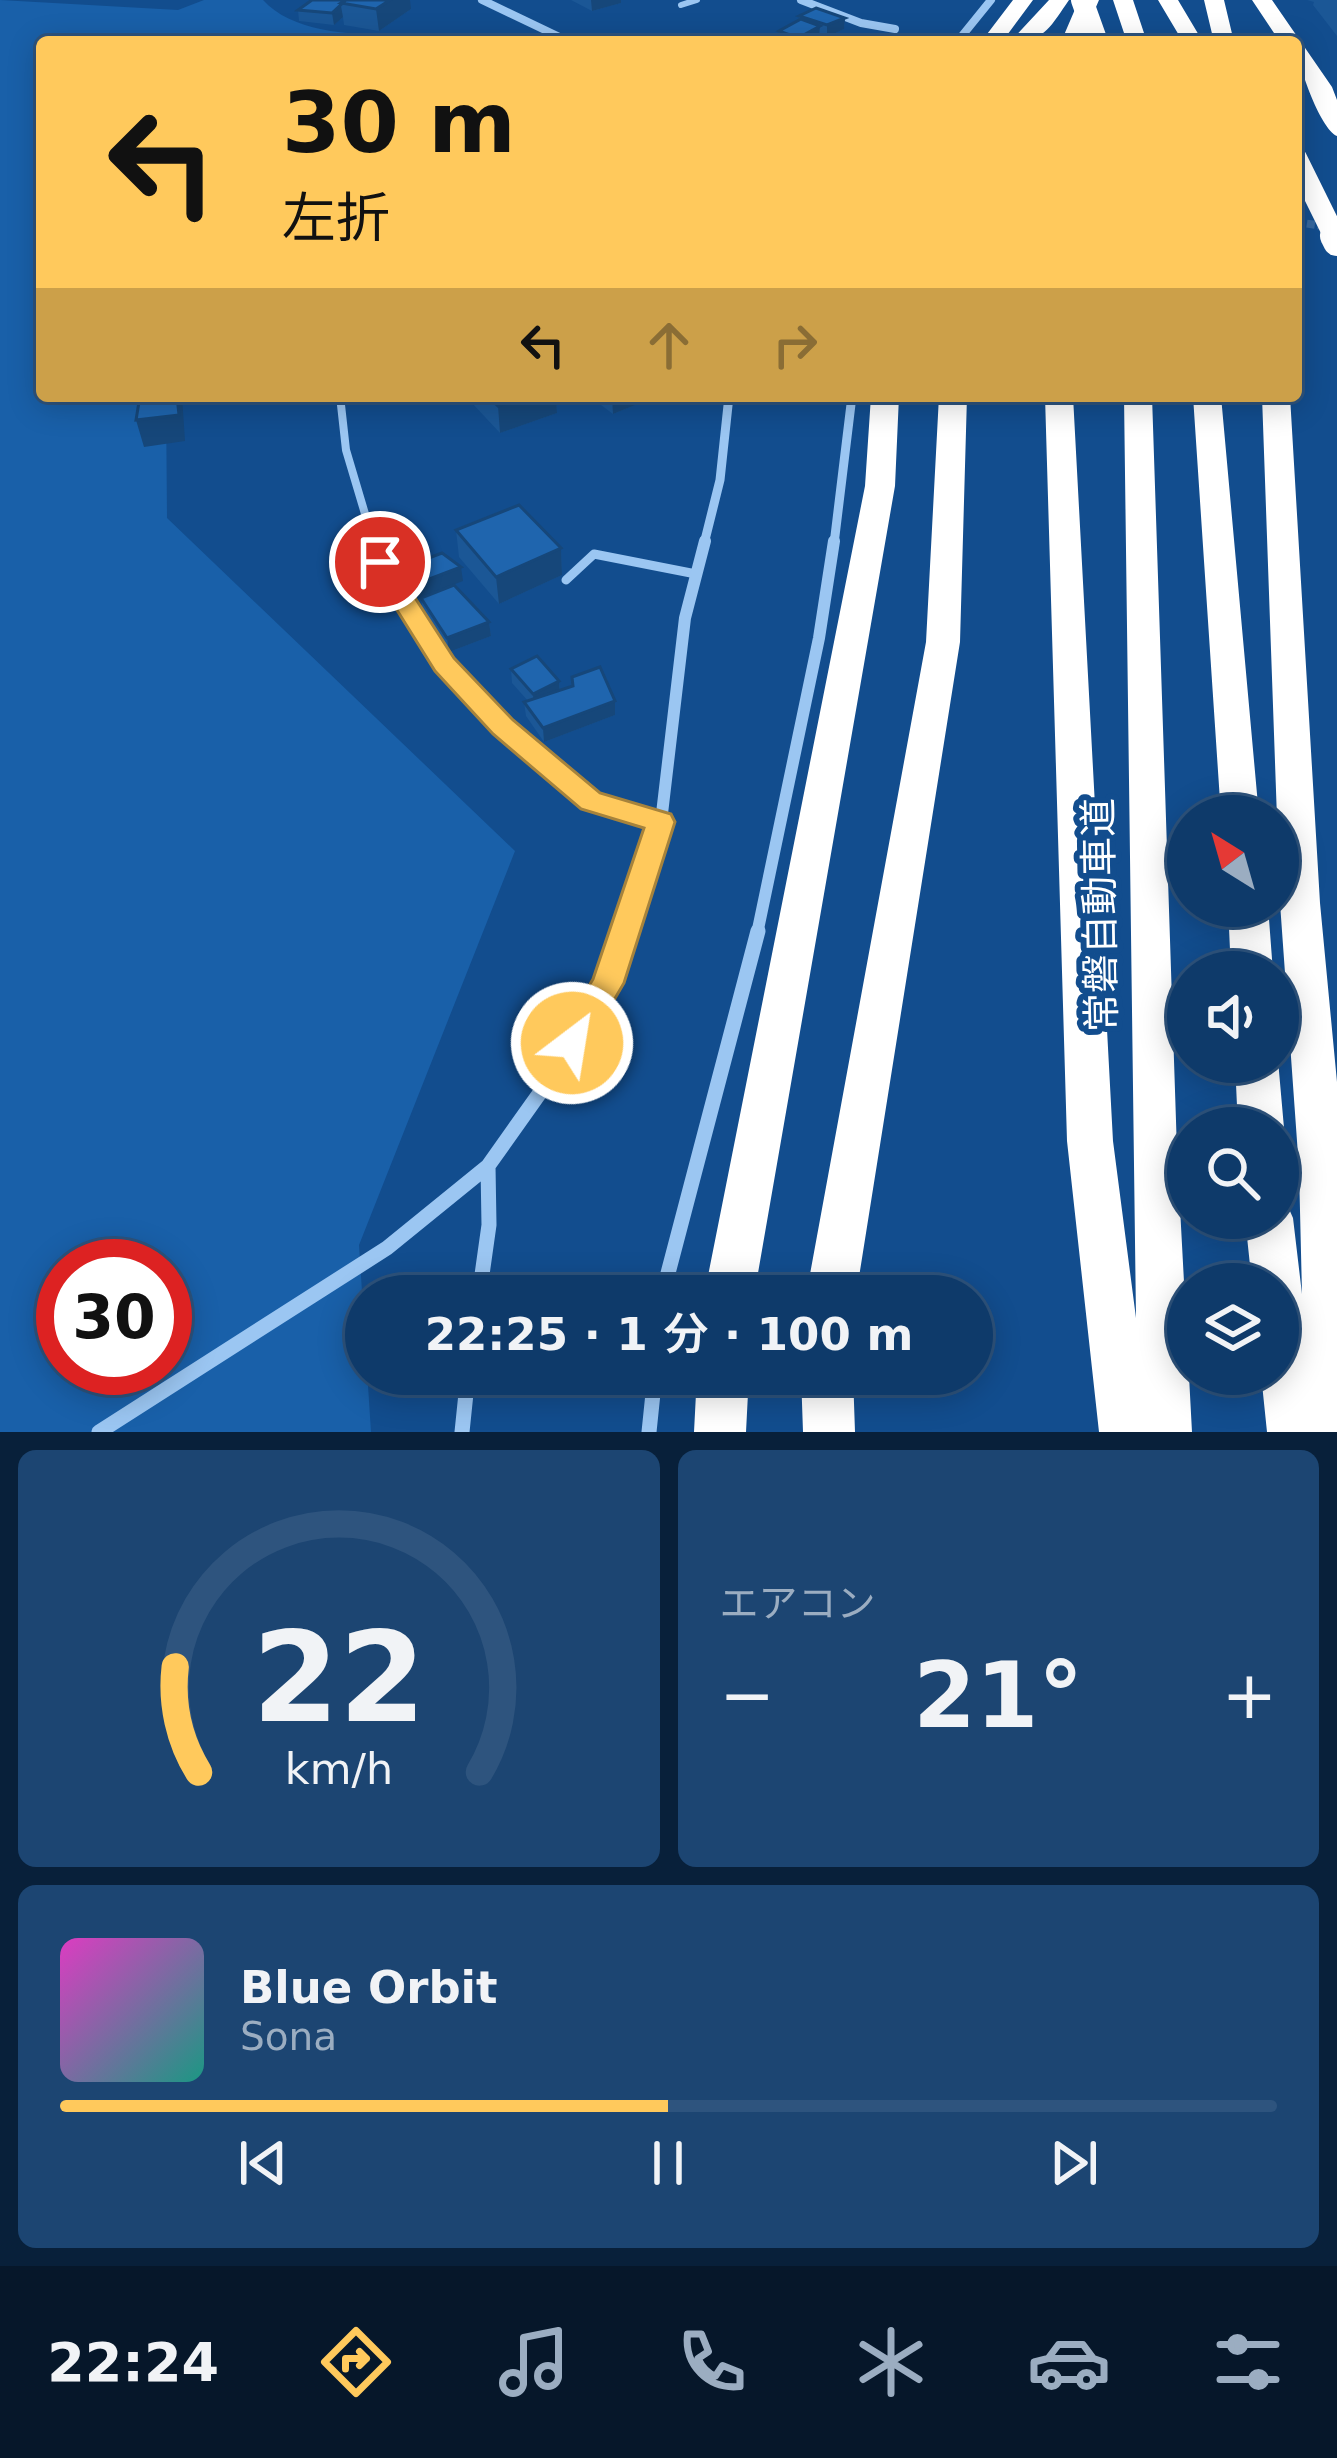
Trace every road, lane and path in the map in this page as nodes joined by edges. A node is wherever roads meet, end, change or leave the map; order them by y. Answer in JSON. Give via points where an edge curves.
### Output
{"nodes":[{"id":1,"x":482,"y":0,"type":"edge"},
{"id":2,"x":697,"y":0,"type":"edge"},
{"id":3,"x":801,"y":0,"type":"edge"},
{"id":4,"x":991,"y":0,"type":"edge"},
{"id":5,"x":1023,"y":0,"type":"edge"},
{"id":6,"x":1059,"y":0,"type":"edge"},
{"id":7,"x":1086,"y":0,"type":"edge"},
{"id":8,"x":1123,"y":0,"type":"edge"},
{"id":9,"x":1168,"y":0,"type":"edge"},
{"id":10,"x":1214,"y":0,"type":"edge"},
{"id":11,"x":1262,"y":0,"type":"edge"},
{"id":12,"x":681,"y":5,"type":"dead end"},
{"id":13,"x":895,"y":29,"type":"dead end"},
{"id":14,"x":557,"y":36,"type":"edge"},
{"id":15,"x":963,"y":36,"type":"edge"},
{"id":16,"x":996,"y":36,"type":"edge"},
{"id":17,"x":1027,"y":36,"type":"edge"},
{"id":18,"x":1073,"y":36,"type":"edge"},
{"id":19,"x":1095,"y":36,"type":"edge"},
{"id":20,"x":1135,"y":36,"type":"edge"},
{"id":21,"x":1189,"y":36,"type":"edge"},
{"id":22,"x":1223,"y":36,"type":"edge"},
{"id":23,"x":1287,"y":36,"type":"edge"},
{"id":24,"x":1302,"y":59,"type":"edge"},
{"id":25,"x":1337,"y":128,"type":"edge"},
{"id":26,"x":1302,"y":170,"type":"edge"},
{"id":27,"x":1337,"y":242,"type":"edge"},
{"id":28,"x":340,"y":402,"type":"edge"},
{"id":29,"x":728,"y":402,"type":"edge"},
{"id":30,"x":851,"y":402,"type":"edge"},
{"id":31,"x":885,"y":402,"type":"edge"},
{"id":32,"x":953,"y":402,"type":"edge"},
{"id":33,"x":1059,"y":402,"type":"edge"},
{"id":34,"x":1138,"y":402,"type":"edge"},
{"id":35,"x":1207,"y":402,"type":"edge"},
{"id":36,"x":1276,"y":402,"type":"edge"},
{"id":37,"x":696,"y":574,"type":"junction"},
{"id":38,"x":566,"y":580,"type":"dead end"},
{"id":39,"x":1238,"y":795,"type":"edge"},
{"id":40,"x":661,"y":822,"type":"junction"},
{"id":41,"x":488,"y":1166,"type":"junction"},
{"id":42,"x":482,"y":1275,"type":"edge"},
{"id":43,"x":668,"y":1275,"type":"edge"},
{"id":44,"x":733,"y":1275,"type":"edge"},
{"id":45,"x":835,"y":1275,"type":"edge"},
{"id":46,"x":466,"y":1395,"type":"edge"},
{"id":47,"x":653,"y":1395,"type":"edge"},
{"id":48,"x":721,"y":1395,"type":"edge"},
{"id":49,"x":828,"y":1395,"type":"edge"},
{"id":50,"x":1289,"y":1395,"type":"edge"},
{"id":51,"x":99,"y":1432,"type":"edge"},
{"id":52,"x":462,"y":1432,"type":"edge"},
{"id":53,"x":650,"y":1432,"type":"edge"},
{"id":54,"x":720,"y":1432,"type":"edge"},
{"id":55,"x":829,"y":1432,"type":"edge"},
{"id":56,"x":1125,"y":1432,"type":"edge"},
{"id":57,"x":1166,"y":1432,"type":"edge"},
{"id":58,"x":1293,"y":1432,"type":"edge"},
{"id":59,"x":1332,"y":1432,"type":"edge"}],
"edges":[{"from":1,"to":14,"type":"street"},
{"from":2,"to":12,"type":"lane"},
{"from":3,"to":13,"type":"street"},
{"from":4,"to":15,"type":"street"},
{"from":5,"to":16,"type":"highway"},
{"from":6,"to":17,"type":"highway"},
{"from":7,"to":18,"type":"highway"},
{"from":7,"to":19,"type":"highway","bridge":true},
{"from":8,"to":20,"type":"highway"},
{"from":9,"to":21,"type":"highway"},
{"from":10,"to":22,"type":"highway"},
{"from":11,"to":23,"type":"highway"},
{"from":24,"to":25,"type":"highway"},
{"from":26,"to":27,"type":"highway","bridge":true},
{"from":28,"to":40,"type":"lane","via":[[354,501],[380,562],[444,665],[591,801]]},
{"from":29,"to":37,"type":"street","via":[[720,480]]},
{"from":30,"to":43,"type":"street","via":[[819,638],[771,882]]},
{"from":31,"to":44,"type":"highway","via":[[880,487]]},
{"from":32,"to":45,"type":"highway","via":[[944,642]]},
{"from":33,"to":56,"type":"highway","via":[[1090,1141]]},
{"from":34,"to":57,"type":"highway","name":"常磐自動車道"},
{"from":35,"to":39,"type":"highway"},
{"from":36,"to":59,"type":"highway"},
{"from":37,"to":38,"type":"lane","via":[[594,554]]},
{"from":37,"to":40,"type":"street"},
{"from":40,"to":41,"type":"street","via":[[608,983]]},
{"from":41,"to":42,"type":"street"},
{"from":41,"to":51,"type":"street","via":[[387,1248]]},
{"from":46,"to":52,"type":"street"},
{"from":47,"to":53,"type":"street"},
{"from":48,"to":54,"type":"highway"},
{"from":49,"to":55,"type":"highway"},
{"from":50,"to":58,"type":"highway"}]}
